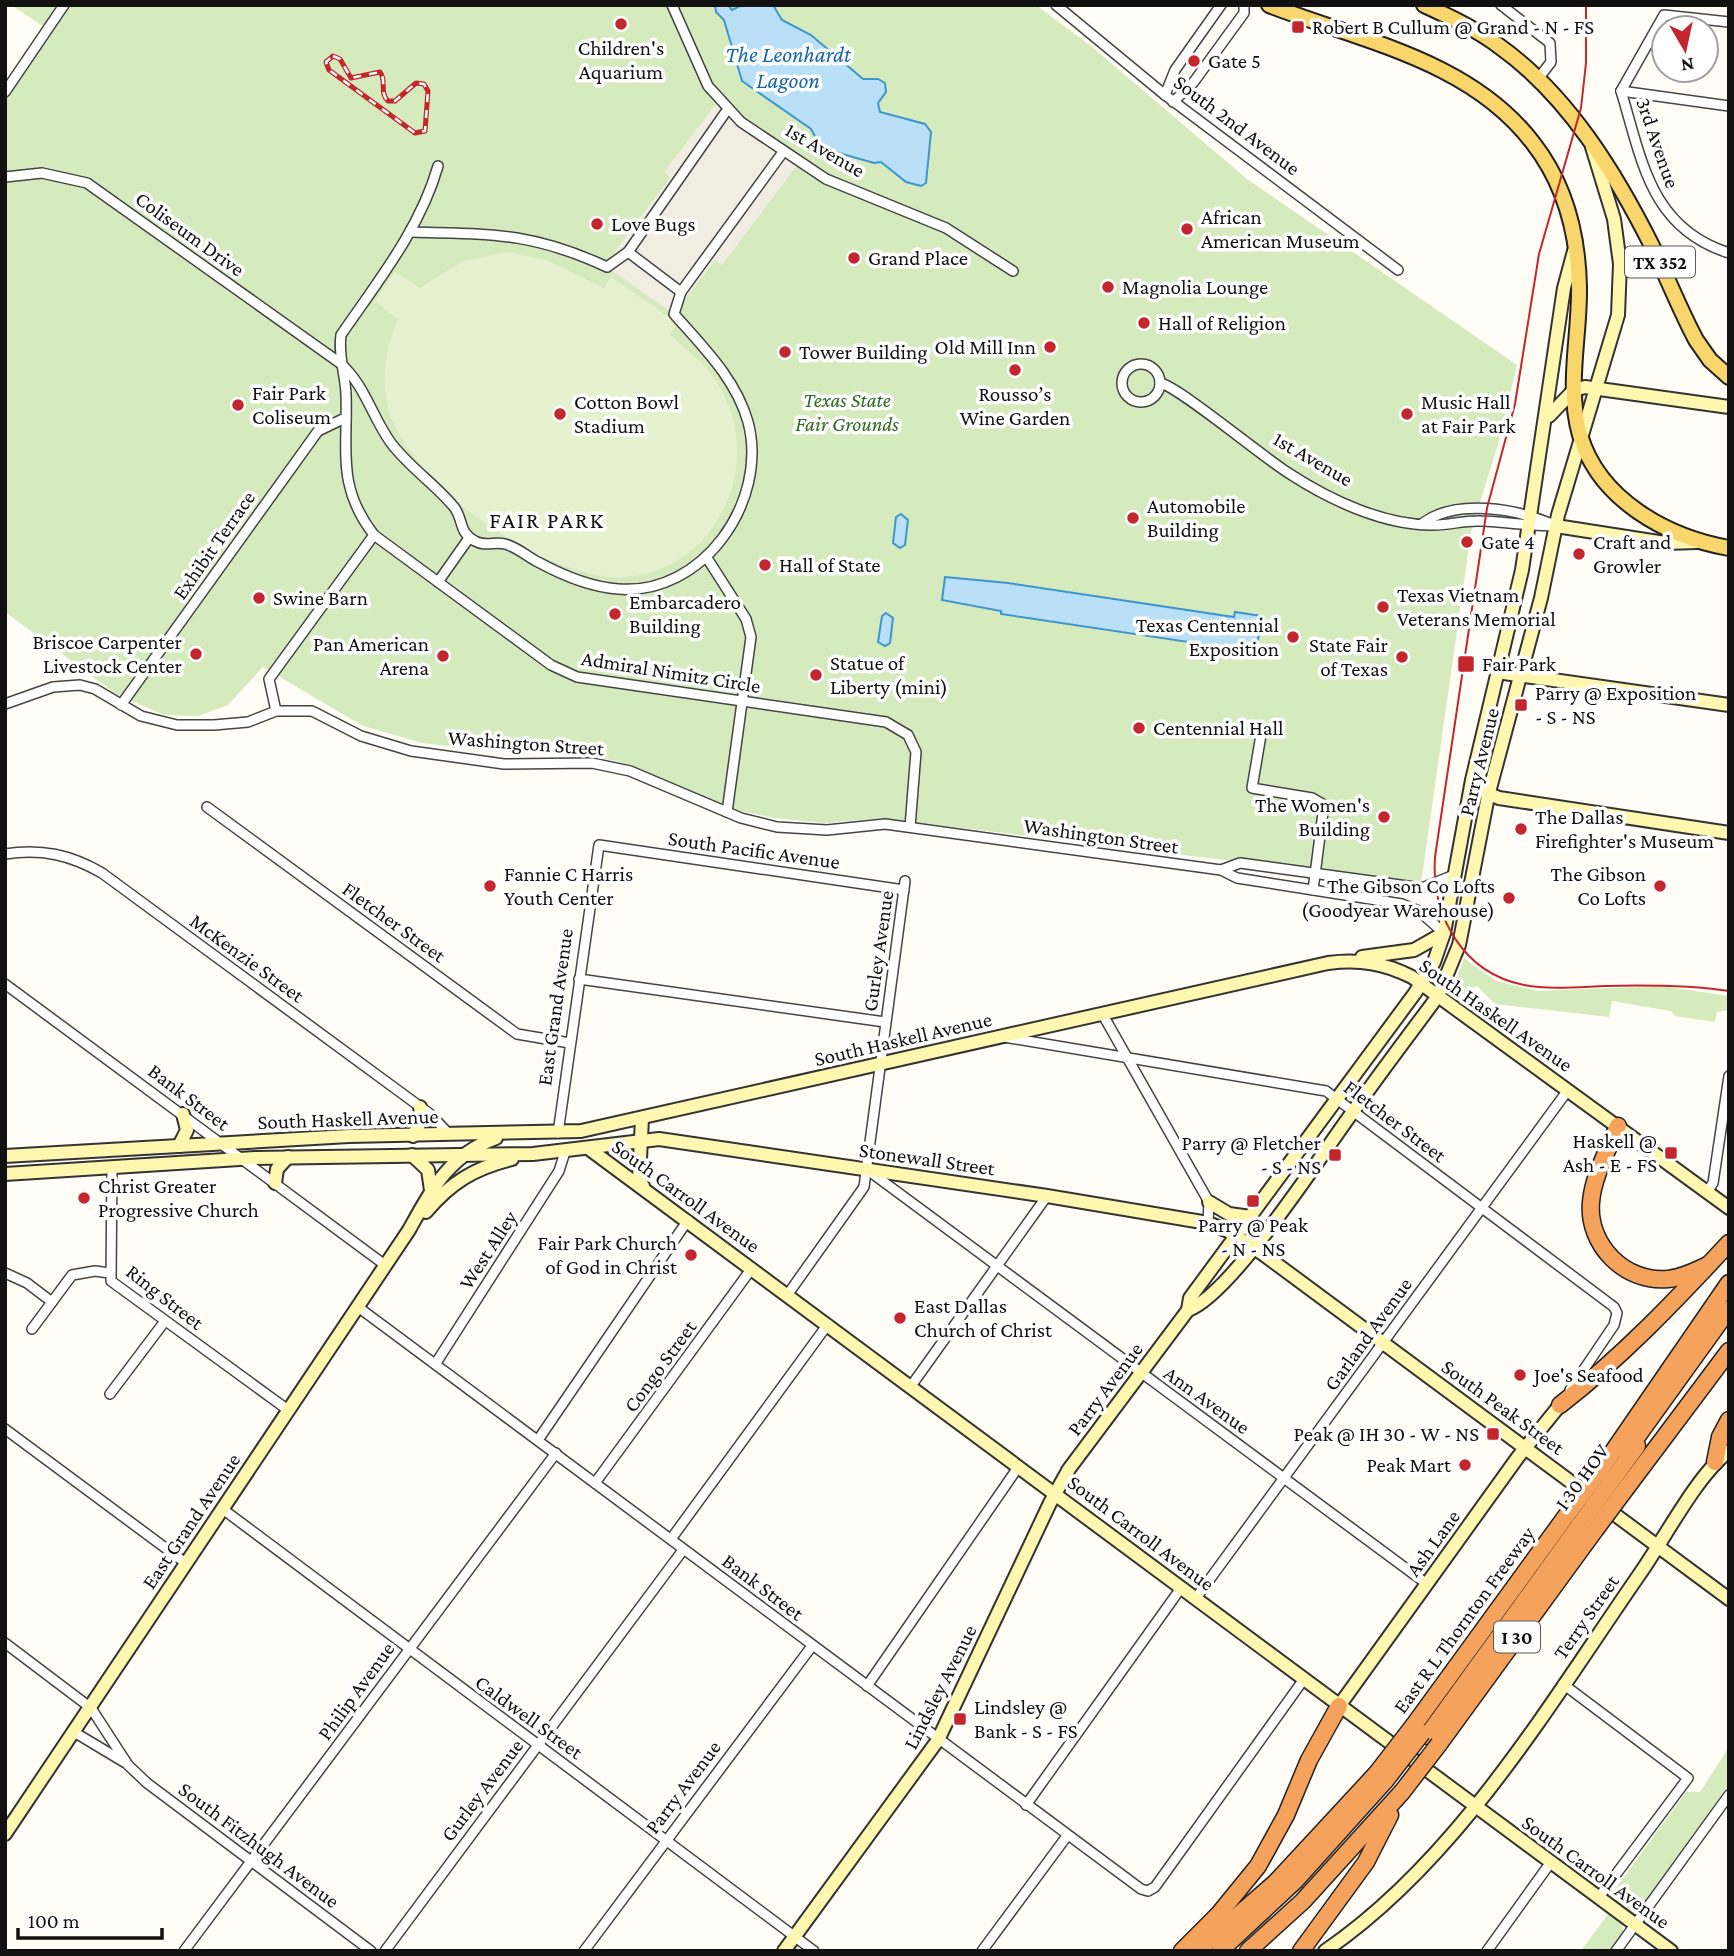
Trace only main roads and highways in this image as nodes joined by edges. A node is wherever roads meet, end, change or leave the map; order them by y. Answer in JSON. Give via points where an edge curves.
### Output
{"nodes":[{"id":1,"x":1269,"y":5,"type":"edge"},
{"id":2,"x":1424,"y":5,"type":"edge"},
{"id":3,"x":1592,"y":145,"type":"junction"},
{"id":4,"x":1575,"y":248,"type":"junction"},
{"id":5,"x":1729,"y":377,"type":"edge"},
{"id":6,"x":1597,"y":386,"type":"junction"},
{"id":7,"x":1574,"y":390,"type":"junction"},
{"id":8,"x":1729,"y":407,"type":"edge"},
{"id":9,"x":1547,"y":419,"type":"junction"},
{"id":10,"x":1580,"y":436,"type":"junction"},
{"id":11,"x":1556,"y":526,"type":"junction"},
{"id":12,"x":1698,"y":542,"type":"junction"},
{"id":13,"x":1729,"y":548,"type":"edge"},
{"id":14,"x":1497,"y":673,"type":"junction"},
{"id":15,"x":1521,"y":676,"type":"junction"},
{"id":16,"x":1729,"y":705,"type":"edge"},
{"id":17,"x":1472,"y":780,"type":"junction"},
{"id":18,"x":1488,"y":796,"type":"junction"},
{"id":19,"x":1729,"y":833,"type":"edge"},
{"id":20,"x":1444,"y":933,"type":"junction"},
{"id":21,"x":1357,"y":959,"type":"junction"},
{"id":22,"x":1422,"y":984,"type":"junction"},
{"id":23,"x":1438,"y":996,"type":"junction"},
{"id":24,"x":420,"y":1107,"type":"road end"},
{"id":25,"x":183,"y":1114,"type":"road end"},
{"id":26,"x":642,"y":1118,"type":"junction"},
{"id":27,"x":1618,"y":1126,"type":"junction"},
{"id":28,"x":449,"y":1134,"type":"junction"},
{"id":29,"x":506,"y":1135,"type":"junction"},
{"id":30,"x":413,"y":1136,"type":"junction"},
{"id":31,"x":642,"y":1139,"type":"junction"},
{"id":32,"x":179,"y":1146,"type":"junction"},
{"id":33,"x":588,"y":1148,"type":"junction"},
{"id":34,"x":533,"y":1154,"type":"junction"},
{"id":35,"x":411,"y":1155,"type":"junction"},
{"id":36,"x":5,"y":1156,"type":"edge"},
{"id":37,"x":459,"y":1156,"type":"junction"},
{"id":38,"x":288,"y":1157,"type":"junction"},
{"id":39,"x":5,"y":1174,"type":"edge"},
{"id":40,"x":459,"y":1179,"type":"junction"},
{"id":41,"x":275,"y":1183,"type":"road end"},
{"id":42,"x":643,"y":1186,"type":"junction"},
{"id":43,"x":431,"y":1190,"type":"junction"},
{"id":44,"x":1209,"y":1202,"type":"road end"},
{"id":45,"x":1729,"y":1208,"type":"edge"},
{"id":46,"x":1251,"y":1217,"type":"junction"},
{"id":47,"x":409,"y":1230,"type":"junction"},
{"id":48,"x":1237,"y":1237,"type":"junction"},
{"id":49,"x":1728,"y":1244,"type":"edge"},
{"id":50,"x":1253,"y":1248,"type":"junction"},
{"id":51,"x":1708,"y":1265,"type":"junction"},
{"id":52,"x":1729,"y":1283,"type":"edge"},
{"id":53,"x":1729,"y":1309,"type":"edge"},
{"id":54,"x":1188,"y":1310,"type":"junction"},
{"id":55,"x":1729,"y":1323,"type":"edge"},
{"id":56,"x":1729,"y":1351,"type":"edge"},
{"id":57,"x":1560,"y":1405,"type":"joint"},
{"id":58,"x":1729,"y":1420,"type":"edge"},
{"id":59,"x":1525,"y":1448,"type":"junction"},
{"id":60,"x":1729,"y":1451,"type":"edge"},
{"id":61,"x":1715,"y":1462,"type":"junction"},
{"id":62,"x":1612,"y":1478,"type":"junction"},
{"id":63,"x":1055,"y":1493,"type":"junction"},
{"id":64,"x":1581,"y":1521,"type":"junction"},
{"id":65,"x":1660,"y":1545,"type":"junction"},
{"id":66,"x":1729,"y":1599,"type":"edge"},
{"id":67,"x":1339,"y":1706,"type":"junction"},
{"id":68,"x":1425,"y":1734,"type":"junction"},
{"id":69,"x":1389,"y":1782,"type":"junction"},
{"id":70,"x":1475,"y":1806,"type":"junction"},
{"id":71,"x":5,"y":1834,"type":"edge"},
{"id":72,"x":784,"y":1951,"type":"edge"},
{"id":73,"x":1182,"y":1951,"type":"edge"},
{"id":74,"x":1197,"y":1951,"type":"edge"},
{"id":75,"x":1220,"y":1951,"type":"edge"},
{"id":76,"x":1228,"y":1951,"type":"edge"},
{"id":77,"x":1248,"y":1951,"type":"edge"},
{"id":78,"x":1301,"y":1951,"type":"edge"},
{"id":79,"x":1325,"y":1951,"type":"edge"},
{"id":80,"x":1671,"y":1951,"type":"edge"}],
"edges":[{"from":1,"to":4,"type":"main road","via":[[1429,62],[1486,99],[1531,140],[1548,164],[1563,196]]},
{"from":2,"to":3,"type":"main road","number":"TX 352","via":[[1501,47],[1538,79]]},
{"from":3,"to":5,"type":"main road","number":"TX 352","via":[[1624,194],[1696,340]]},
{"from":3,"to":6,"type":"main road","name":"Parry Avenue","via":[[1614,219],[1620,264],[1618,315]]},
{"from":4,"to":7,"type":"main road","via":[[1579,288]]},
{"from":4,"to":9,"type":"main road","name":"Parry Avenue","via":[[1564,288]]},
{"from":6,"to":7,"type":"main road"},
{"from":6,"to":8,"type":"main road"},
{"from":6,"to":10,"type":"main road","name":"Parry Avenue"},
{"from":7,"to":9,"type":"main road"},
{"from":7,"to":10,"type":"main road"},
{"from":9,"to":14,"type":"main road","name":"Parry Avenue","via":[[1531,521]]},
{"from":10,"to":11,"type":"main road","name":"Parry Avenue"},
{"from":10,"to":12,"type":"main road","via":[[1620,497],[1640,513]]},
{"from":11,"to":12,"type":"main road","name":"1st Avenue","via":[[1665,543]]},
{"from":11,"to":15,"type":"main road","name":"Parry Avenue"},
{"from":12,"to":13,"type":"main road","name":"1st Avenue"},
{"from":14,"to":15,"type":"main road"},
{"from":14,"to":17,"type":"main road","name":"Parry Avenue"},
{"from":15,"to":16,"type":"main road"},
{"from":15,"to":18,"type":"main road","name":"Parry Avenue"},
{"from":17,"to":18,"type":"main road"},
{"from":17,"to":20,"type":"main road","name":"Parry Avenue"},
{"from":18,"to":19,"type":"main road"},
{"from":18,"to":23,"type":"main road","name":"Parry Avenue","via":[[1459,946]]},
{"from":20,"to":21,"type":"main road","via":[[1414,950]]},
{"from":20,"to":22,"type":"main road","name":"Parry Avenue"},
{"from":21,"to":22,"type":"main road","name":"South Haskell Avenue","via":[[1399,971]]},
{"from":21,"to":26,"type":"main road","name":"South Haskell Avenue"},
{"from":22,"to":23,"type":"main road","name":"South Haskell Avenue"},
{"from":22,"to":46,"type":"main road","name":"Parry Avenue"},
{"from":23,"to":27,"type":"main road","name":"South Haskell Avenue"},
{"from":23,"to":50,"type":"main road","name":"Parry Avenue"},
{"from":24,"to":30,"type":"main road","via":[[422,1119]]},
{"from":25,"to":32,"type":"main road","via":[[187,1130]]},
{"from":26,"to":29,"type":"main road","name":"South Haskell Avenue","via":[[558,1133]]},
{"from":26,"to":31,"type":"main road"},
{"from":27,"to":45,"type":"main road","name":"South Haskell Avenue"},
{"from":27,"to":51,"type":"highway","via":[[1590,1206],[1604,1250],[1623,1268],[1654,1279],[1689,1275]]},
{"from":28,"to":29,"type":"main road","name":"South Haskell Avenue"},
{"from":28,"to":30,"type":"main road","name":"South Haskell Avenue"},
{"from":28,"to":37,"type":"main road"},
{"from":29,"to":37,"type":"main road"},
{"from":30,"to":32,"type":"main road","name":"South Haskell Avenue"},
{"from":31,"to":33,"type":"main road","name":"Stonewall Street"},
{"from":31,"to":42,"type":"main road","via":[[639,1179]]},
{"from":31,"to":48,"type":"main road","name":"Stonewall Street","via":[[1047,1196],[1208,1223]]},
{"from":32,"to":36,"type":"main road","name":"South Haskell Avenue"},
{"from":33,"to":34,"type":"main road","name":"South Haskell Avenue"},
{"from":33,"to":42,"type":"main road","name":"South Carroll Avenue"},
{"from":34,"to":37,"type":"main road","name":"South Haskell Avenue"},
{"from":34,"to":40,"type":"main road","name":"East Grand Avenue"},
{"from":35,"to":37,"type":"main road","name":"South Haskell Avenue"},
{"from":35,"to":38,"type":"main road","name":"South Haskell Avenue"},
{"from":35,"to":43,"type":"main road","via":[[429,1170]]},
{"from":37,"to":40,"type":"main road"},
{"from":37,"to":43,"type":"main road","name":"East Grand Avenue"},
{"from":38,"to":39,"type":"main road","name":"South Haskell Avenue"},
{"from":38,"to":41,"type":"main road","via":[[277,1169]]},
{"from":40,"to":47,"type":"main road","name":"East Grand Avenue"},
{"from":42,"to":63,"type":"main road","name":"South Carroll Avenue"},
{"from":43,"to":47,"type":"main road","name":"East Grand Avenue"},
{"from":44,"to":46,"type":"main road","via":[[1229,1214]]},
{"from":46,"to":48,"type":"main road","name":"Parry Avenue"},
{"from":47,"to":71,"type":"main road","name":"East Grand Avenue"},
{"from":48,"to":50,"type":"main road","name":"Stonewall Street"},
{"from":48,"to":54,"type":"main road","name":"Parry Avenue","via":[[1190,1298]]},
{"from":49,"to":51,"type":"highway"},
{"from":50,"to":54,"type":"main road","name":"Parry Avenue","via":[[1207,1298]]},
{"from":50,"to":59,"type":"main road","name":"South Peak Street"},
{"from":51,"to":57,"type":"highway","via":[[1593,1379]]},
{"from":52,"to":62,"type":"highway","name":"East R L Thornton Freeway","number":"I 30"},
{"from":53,"to":62,"type":"highway","name":"I 30 HOV"},
{"from":54,"to":63,"type":"main road","name":"Parry Avenue"},
{"from":55,"to":62,"type":"highway","name":"I 30 HOV"},
{"from":56,"to":62,"type":"highway","name":"East R L Thornton Freeway","number":"I 30"},
{"from":57,"to":59,"type":"main road","name":"Ash Lane"},
{"from":58,"to":61,"type":"highway"},
{"from":59,"to":65,"type":"main road","name":"South Peak Street"},
{"from":59,"to":67,"type":"main road","name":"Ash Lane"},
{"from":60,"to":61,"type":"main road","name":"Terry Street"},
{"from":61,"to":65,"type":"main road","name":"Terry Street"},
{"from":62,"to":64,"type":"highway","name":"East R L Thornton Freeway","number":"I 30","bridge":true},
{"from":62,"to":64,"type":"highway","name":"East R L Thornton Freeway","number":"I 30","bridge":true},
{"from":63,"to":67,"type":"main road","name":"South Carroll Avenue"},
{"from":63,"to":72,"type":"main road","name":"Lindsley Avenue","via":[[938,1740]]},
{"from":64,"to":68,"type":"highway","name":"East R L Thornton Freeway","number":"I 30"},
{"from":64,"to":68,"type":"highway","name":"East R L Thornton Freeway","number":"I 30"},
{"from":65,"to":66,"type":"main road","name":"South Peak Street"},
{"from":65,"to":70,"type":"main road","name":"Terry Street"},
{"from":67,"to":70,"type":"main road","name":"South Carroll Avenue"},
{"from":67,"to":73,"type":"highway","via":[[1258,1866]]},
{"from":68,"to":69,"type":"highway","name":"East R L Thornton Freeway","number":"I 30","bridge":true},
{"from":68,"to":69,"type":"highway","name":"East R L Thornton Freeway","number":"I 30","bridge":true},
{"from":69,"to":74,"type":"highway","name":"East R L Thornton Freeway","number":"I 30"},
{"from":69,"to":75,"type":"highway","via":[[1296,1880]]},
{"from":69,"to":76,"type":"highway","via":[[1320,1865]]},
{"from":69,"to":77,"type":"highway","name":"East R L Thornton Freeway","number":"I 30","via":[[1303,1901]]},
{"from":69,"to":78,"type":"highway","via":[[1366,1862]]},
{"from":70,"to":79,"type":"main road","via":[[1421,1871]]},
{"from":70,"to":80,"type":"main road","name":"South Carroll Avenue"}]}
